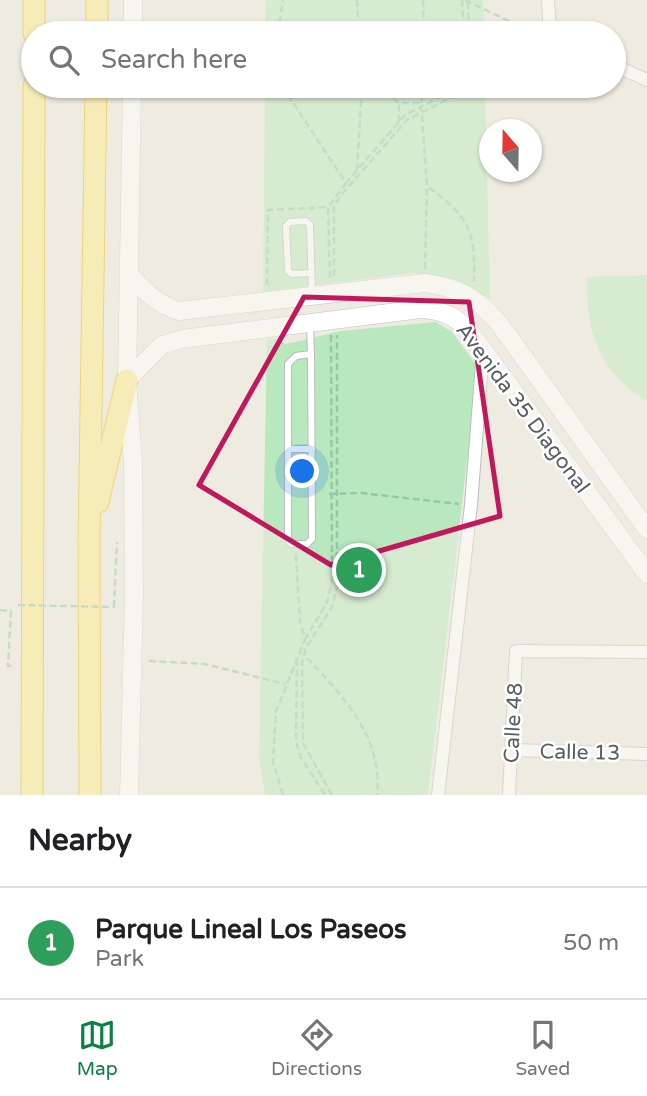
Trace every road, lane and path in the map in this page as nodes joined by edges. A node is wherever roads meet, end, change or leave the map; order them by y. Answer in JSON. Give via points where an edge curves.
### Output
{"nodes":[{"id":1,"x":34,"y":0,"type":"edge"},
{"id":2,"x":133,"y":0,"type":"edge"},
{"id":3,"x":283,"y":0,"type":"edge"},
{"id":4,"x":357,"y":0,"type":"edge"},
{"id":5,"x":423,"y":0,"type":"edge"},
{"id":6,"x":466,"y":0,"type":"edge"},
{"id":7,"x":548,"y":0,"type":"edge"},
{"id":8,"x":98,"y":3,"type":"edge"},
{"id":9,"x":34,"y":21,"type":"edge"},
{"id":10,"x":97,"y":21,"type":"edge"},
{"id":11,"x":133,"y":21,"type":"edge"},
{"id":12,"x":280,"y":21,"type":"edge"},
{"id":13,"x":358,"y":21,"type":"edge"},
{"id":14,"x":424,"y":21,"type":"edge"},
{"id":15,"x":465,"y":21,"type":"edge"},
{"id":16,"x":468,"y":21,"type":"edge"},
{"id":17,"x":509,"y":21,"type":"edge"},
{"id":18,"x":549,"y":21,"type":"edge"},
{"id":19,"x":626,"y":70,"type":"edge"},
{"id":20,"x":647,"y":80,"type":"edge"},
{"id":21,"x":34,"y":98,"type":"edge"},
{"id":22,"x":96,"y":98,"type":"edge"},
{"id":23,"x":132,"y":98,"type":"edge"},
{"id":24,"x":290,"y":98,"type":"edge"},
{"id":25,"x":361,"y":98,"type":"edge"},
{"id":26,"x":392,"y":98,"type":"edge"},
{"id":27,"x":422,"y":98,"type":"edge"},
{"id":28,"x":437,"y":98,"type":"edge"},
{"id":29,"x":450,"y":98,"type":"edge"},
{"id":30,"x":399,"y":103,"type":"junction"},
{"id":31,"x":421,"y":105,"type":"junction"},
{"id":32,"x":422,"y":113,"type":"junction"},
{"id":33,"x":399,"y":122,"type":"junction"},
{"id":34,"x":357,"y":170,"type":"junction"},
{"id":35,"x":346,"y":183,"type":"junction"},
{"id":36,"x":427,"y":186,"type":"junction"},
{"id":37,"x":328,"y":207,"type":"junction"},
{"id":38,"x":311,"y":273,"type":"junction"},
{"id":39,"x":130,"y":275,"type":"junction"},
{"id":40,"x":330,"y":278,"type":"dead end"},
{"id":41,"x":334,"y":283,"type":"dead end"},
{"id":42,"x":425,"y":283,"type":"junction"},
{"id":43,"x":268,"y":289,"type":"dead end"},
{"id":44,"x":312,"y":296,"type":"junction"},
{"id":45,"x":474,"y":297,"type":"junction"},
{"id":46,"x":309,"y":323,"type":"junction"},
{"id":47,"x":337,"y":330,"type":"dead end"},
{"id":48,"x":331,"y":331,"type":"dead end"},
{"id":49,"x":483,"y":350,"type":"junction"},
{"id":50,"x":311,"y":354,"type":"junction"},
{"id":51,"x":127,"y":380,"type":"junction"},
{"id":52,"x":288,"y":449,"type":"junction"},
{"id":53,"x":312,"y":449,"type":"junction"},
{"id":54,"x":330,"y":494,"type":"junction"},
{"id":55,"x":336,"y":494,"type":"junction"},
{"id":56,"x":471,"y":505,"type":"junction"},
{"id":57,"x":647,"y":529,"type":"edge"},
{"id":58,"x":89,"y":542,"type":"junction"},
{"id":59,"x":295,"y":545,"type":"junction"},
{"id":60,"x":647,"y":574,"type":"edge"},
{"id":61,"x":114,"y":607,"type":"dead end"},
{"id":62,"x":0,"y":610,"type":"edge"},
{"id":63,"x":17,"y":617,"type":"dead end"},
{"id":64,"x":305,"y":640,"type":"junction"},
{"id":65,"x":647,"y":652,"type":"edge"},
{"id":66,"x":15,"y":654,"type":"dead end"},
{"id":67,"x":297,"y":657,"type":"junction"},
{"id":68,"x":306,"y":659,"type":"dead end"},
{"id":69,"x":142,"y":669,"type":"dead end"},
{"id":70,"x":285,"y":684,"type":"junction"},
{"id":71,"x":513,"y":750,"type":"junction"},
{"id":72,"x":647,"y":754,"type":"edge"},
{"id":73,"x":32,"y":795,"type":"edge"},
{"id":74,"x":90,"y":795,"type":"edge"},
{"id":75,"x":129,"y":795,"type":"edge"},
{"id":76,"x":283,"y":795,"type":"edge"},
{"id":77,"x":325,"y":795,"type":"edge"},
{"id":78,"x":332,"y":795,"type":"edge"},
{"id":79,"x":377,"y":795,"type":"edge"},
{"id":80,"x":438,"y":795,"type":"edge"},
{"id":81,"x":509,"y":795,"type":"edge"}],
"edges":[{"from":1,"to":9,"type":"highway"},
{"from":2,"to":11,"type":"main road"},
{"from":3,"to":12,"type":"path"},
{"from":4,"to":13,"type":"path"},
{"from":5,"to":14,"type":"path"},
{"from":6,"to":15,"type":"path"},
{"from":6,"to":16,"type":"path"},
{"from":6,"to":17,"type":"path"},
{"from":7,"to":18,"type":"street"},
{"from":8,"to":10,"type":"highway"},
{"from":19,"to":20,"type":"street"},
{"from":21,"to":73,"type":"highway"},
{"from":22,"to":58,"type":"highway"},
{"from":23,"to":39,"type":"main road"},
{"from":24,"to":35,"type":"path"},
{"from":25,"to":34,"type":"path"},
{"from":26,"to":30,"type":"path"},
{"from":27,"to":31,"type":"path"},
{"from":28,"to":31,"type":"path"},
{"from":29,"to":32,"type":"path"},
{"from":30,"to":31,"type":"path"},
{"from":30,"to":33,"type":"path"},
{"from":31,"to":32,"type":"path"},
{"from":31,"to":33,"type":"path"},
{"from":32,"to":36,"type":"path"},
{"from":32,"to":41,"type":"path","via":[[407,120],[334,206]]},
{"from":33,"to":34,"type":"path"},
{"from":34,"to":35,"type":"path"},
{"from":35,"to":37,"type":"path"},
{"from":36,"to":42,"type":"path"},
{"from":36,"to":45,"type":"path","via":[[467,221],[474,250]]},
{"from":37,"to":40,"type":"path"},
{"from":37,"to":43,"type":"path","via":[[268,209]]},
{"from":38,"to":38,"type":"lane","via":[[310,225],[290,222],[286,226],[288,271]]},
{"from":38,"to":44,"type":"lane"},
{"from":39,"to":44,"type":"main road","name":"Avenida 35 Diagonal","via":[[163,306],[179,311]]},
{"from":39,"to":51,"type":"main road"},
{"from":42,"to":44,"type":"main road","name":"Avenida 35 Diagonal"},
{"from":42,"to":45,"type":"main road","name":"Avenida 35 Diagonal"},
{"from":45,"to":57,"type":"main road","name":"Avenida 35 Diagonal","via":[[498,322]]},
{"from":46,"to":49,"type":"main road","name":"Avenida 35 Diagonal","via":[[438,310],[455,317]]},
{"from":46,"to":50,"type":"lane"},
{"from":46,"to":51,"type":"main road","name":"Avenida 35 Diagonal","via":[[162,345]]},
{"from":47,"to":55,"type":"path"},
{"from":48,"to":54,"type":"path"},
{"from":49,"to":56,"type":"street"},
{"from":49,"to":60,"type":"main road","name":"Avenida 35 Diagonal"},
{"from":50,"to":52,"type":"lane","via":[[296,356],[288,364]]},
{"from":50,"to":53,"type":"lane"},
{"from":51,"to":58,"type":"highway"},
{"from":51,"to":75,"type":"main road","via":[[134,582]]},
{"from":52,"to":53,"type":"lane"},
{"from":52,"to":59,"type":"lane","via":[[288,540]]},
{"from":53,"to":59,"type":"lane","via":[[312,539]]},
{"from":54,"to":55,"type":"path"},
{"from":54,"to":64,"type":"path","via":[[332,581],[327,602]]},
{"from":55,"to":56,"type":"path"},
{"from":55,"to":78,"type":"path","via":[[337,587],[332,607],[306,648],[302,663],[303,743]]},
{"from":56,"to":80,"type":"street"},
{"from":58,"to":74,"type":"highway"},
{"from":59,"to":64,"type":"path"},
{"from":61,"to":63,"type":"path","bridge":true,"via":[[18,605]]},
{"from":62,"to":66,"type":"path","via":[[10,611],[8,666],[15,667]]},
{"from":64,"to":67,"type":"path"},
{"from":65,"to":71,"type":"street","name":"Calle 48","via":[[516,651]]},
{"from":67,"to":70,"type":"path"},
{"from":67,"to":77,"type":"path","via":[[296,740],[300,756]]},
{"from":68,"to":79,"type":"path","via":[[340,692],[366,731],[377,761]]},
{"from":69,"to":70,"type":"path","via":[[149,661],[205,664]]},
{"from":70,"to":76,"type":"path","via":[[276,711],[273,762]]},
{"from":71,"to":72,"type":"street","name":"Calle 13"},
{"from":71,"to":81,"type":"street","name":"Calle 48"}]}
